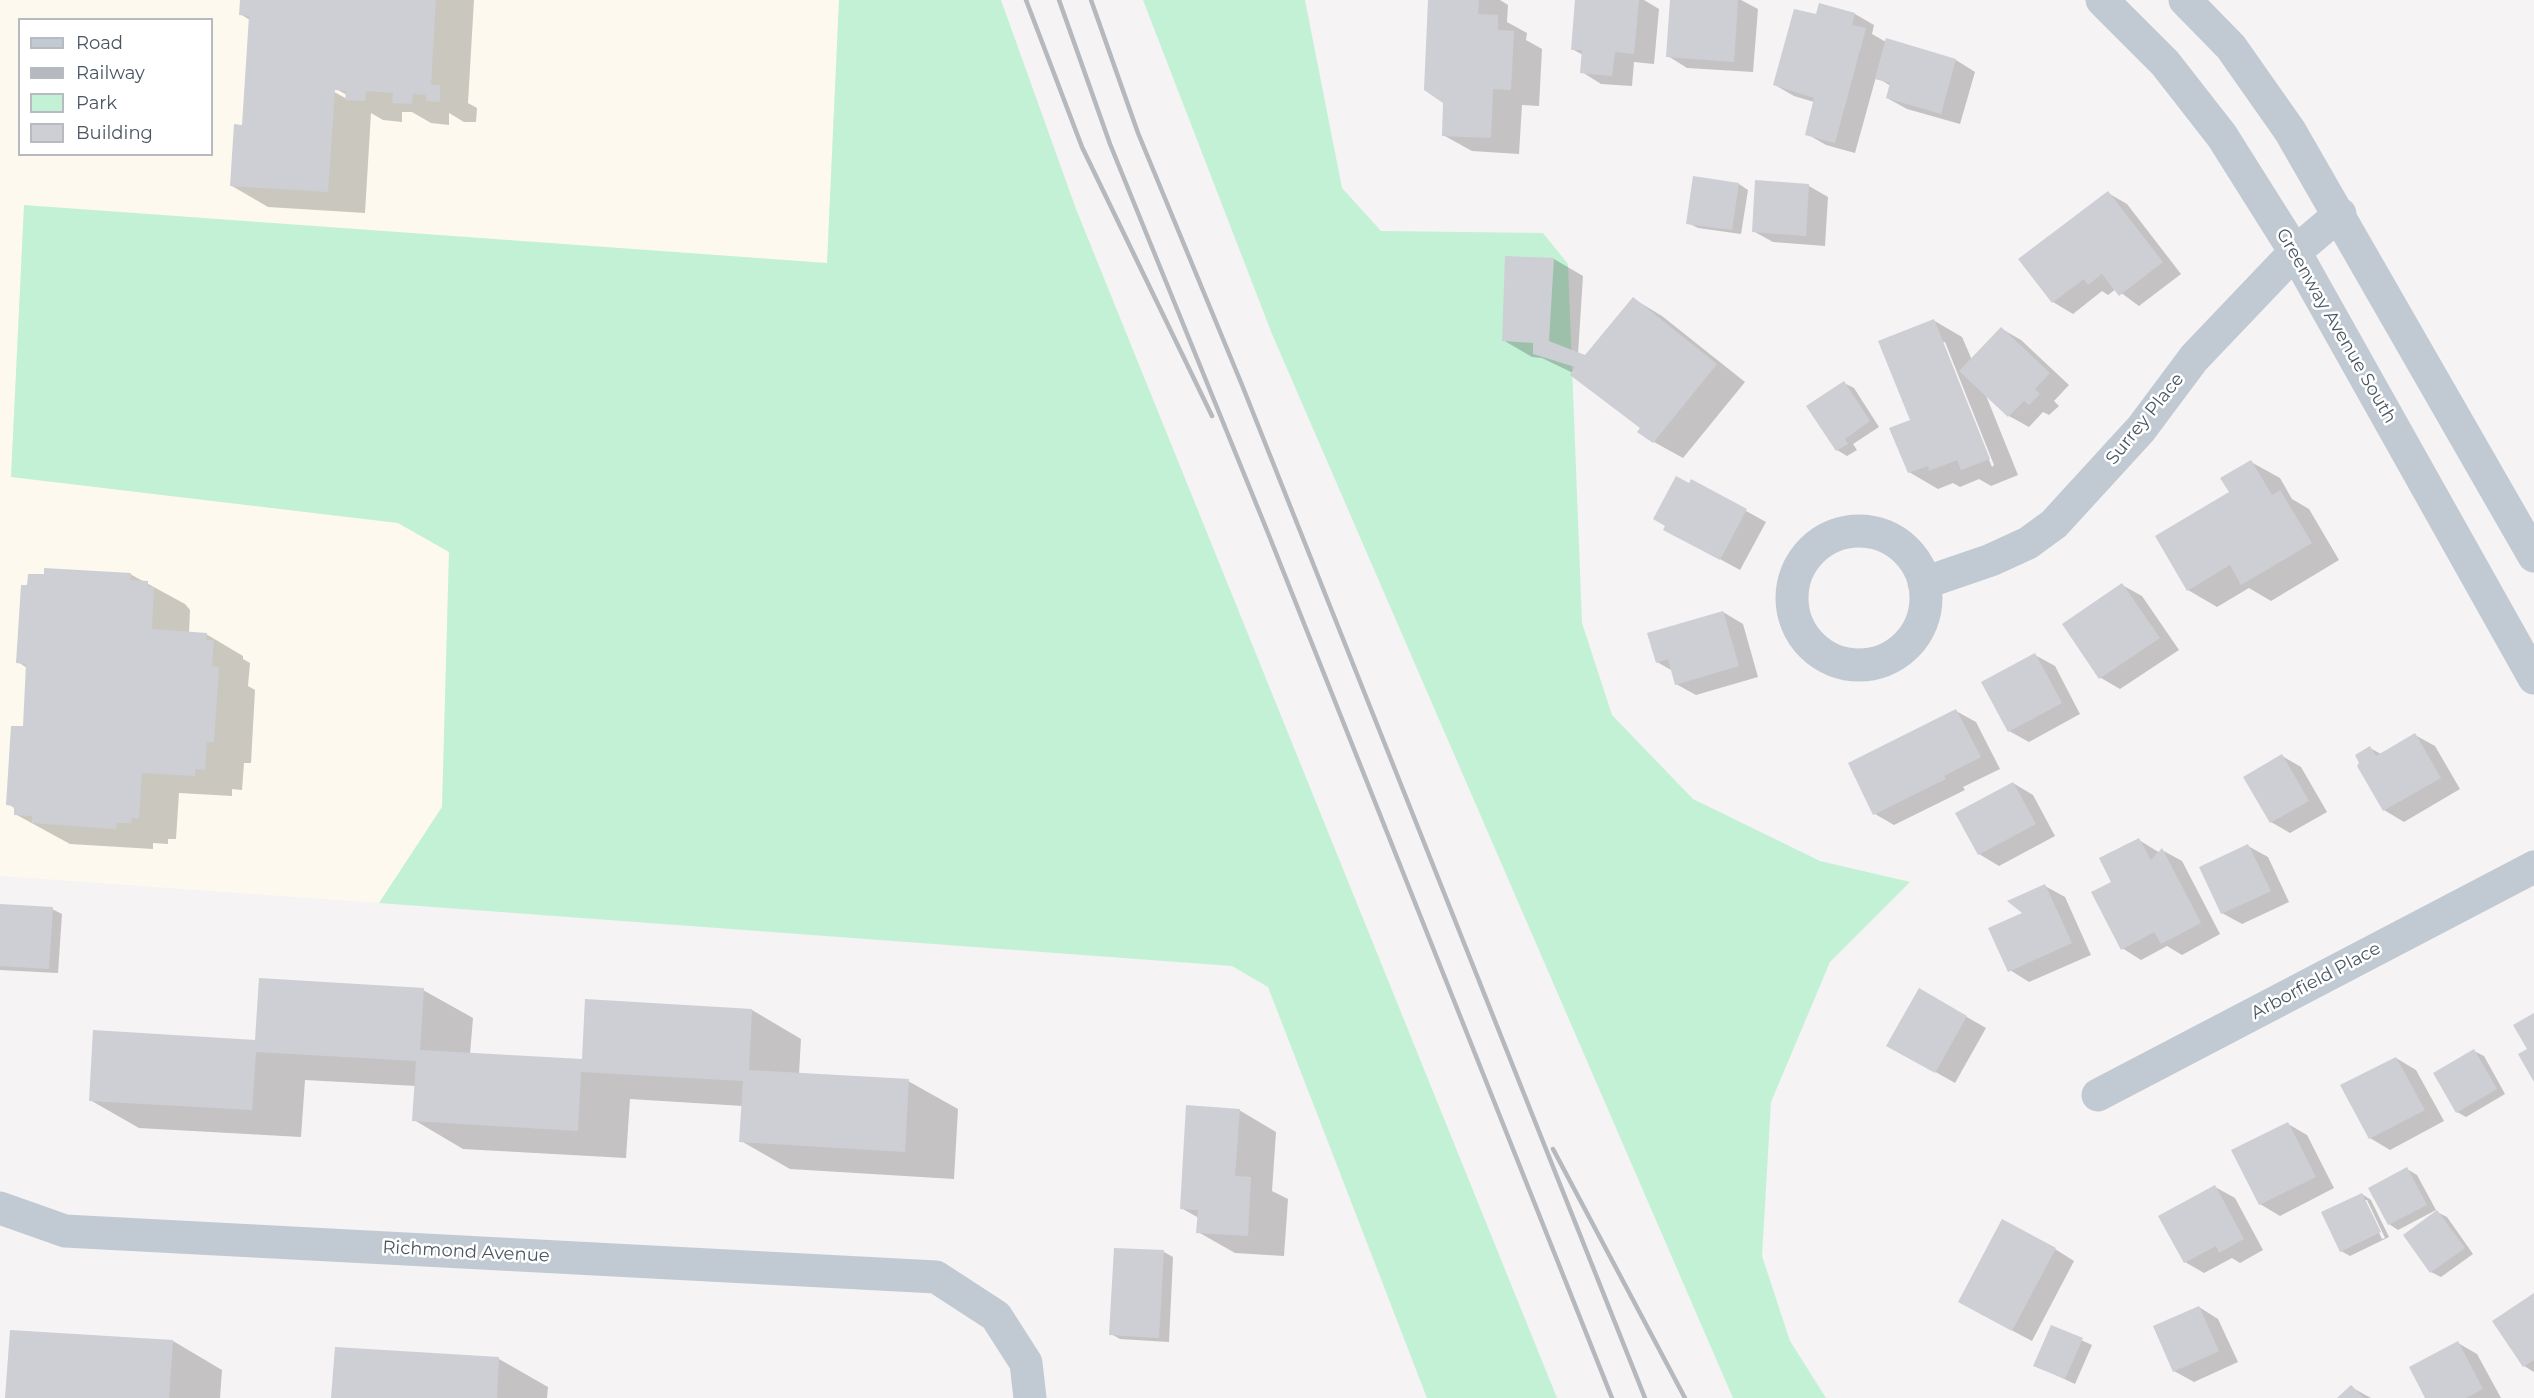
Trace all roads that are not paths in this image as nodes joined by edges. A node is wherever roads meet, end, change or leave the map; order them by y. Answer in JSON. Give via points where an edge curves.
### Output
{"nodes":[{"id":1,"x":2102,"y":0,"type":"edge"},
{"id":2,"x":2185,"y":0,"type":"edge"},
{"id":3,"x":2340,"y":214,"type":"junction"},
{"id":4,"x":2295,"y":252,"type":"junction"},
{"id":5,"x":2534,"y":556,"type":"edge"},
{"id":6,"x":1924,"y":583,"type":"junction"},
{"id":7,"x":2534,"y":678,"type":"edge"},
{"id":8,"x":2534,"y":867,"type":"edge"},
{"id":9,"x":2098,"y":1095,"type":"dead end"},
{"id":10,"x":0,"y":1208,"type":"edge"},
{"id":11,"x":1030,"y":1398,"type":"edge"}],
"edges":[{"from":1,"to":4,"type":"street","name":"Greenway Avenue South","via":[[2165,63],[2222,136]]},
{"from":2,"to":3,"type":"street","via":[[2231,47],[2259,85]]},
{"from":3,"to":4,"type":"street","name":"Surrey Place"},
{"from":3,"to":5,"type":"street"},
{"from":4,"to":6,"type":"street","name":"Surrey Place","via":[[2194,358],[2141,429],[2054,524],[2028,543],[2000,556]]},
{"from":4,"to":7,"type":"street","name":"Greenway Avenue South"},
{"from":6,"to":6,"type":"street","via":[[1913,558],[1893,540],[1868,532],[1841,533],[1817,545],[1800,565],[1792,590],[1793,615],[1804,639],[1824,656],[1849,665],[1875,664],[1899,653],[1917,633],[1925,609]]},
{"from":8,"to":9,"type":"street","name":"Arborfield Place"},
{"from":10,"to":11,"type":"street","name":"Richmond Avenue","via":[[65,1230],[936,1277],[996,1316],[1026,1363]]}]}
